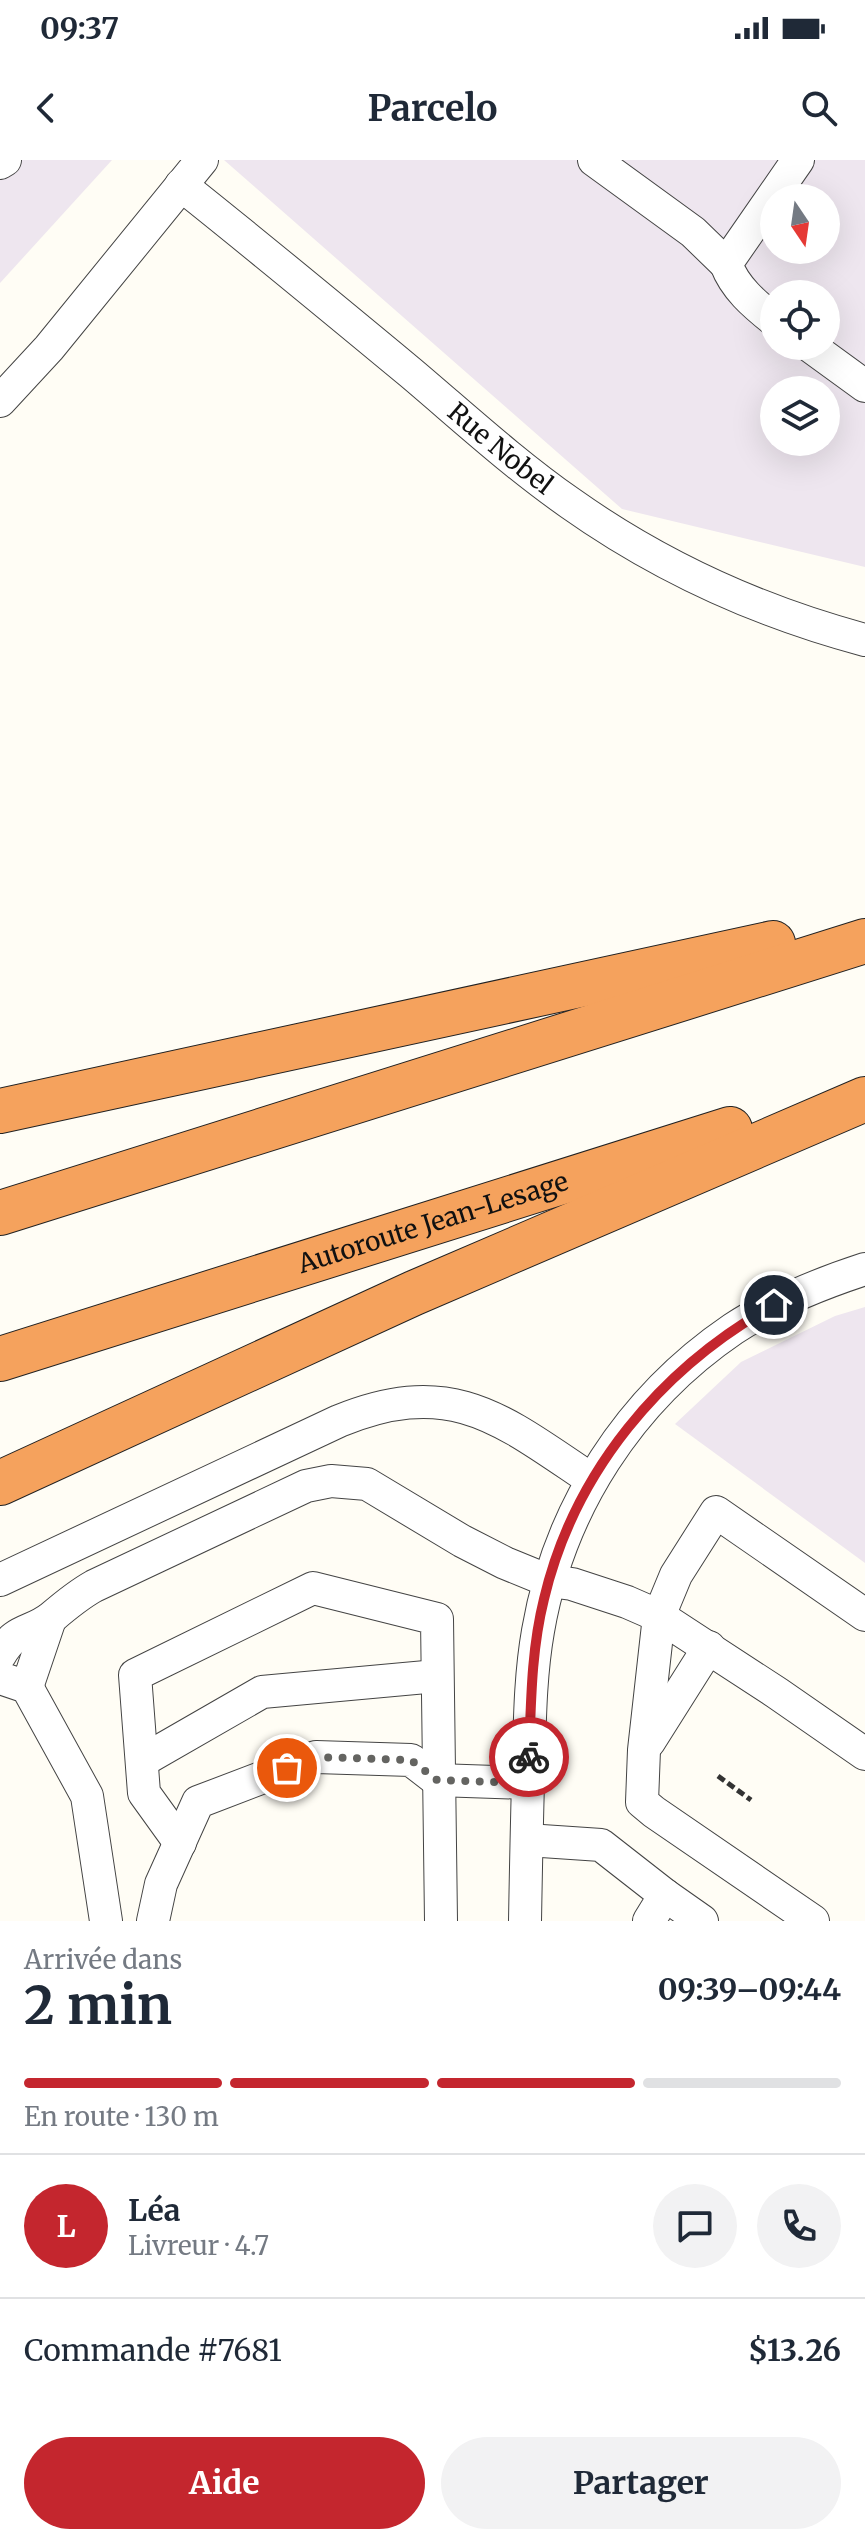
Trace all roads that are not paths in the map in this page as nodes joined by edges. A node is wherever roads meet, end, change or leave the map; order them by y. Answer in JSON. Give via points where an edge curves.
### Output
{"nodes":[{"id":1,"x":202,"y":160,"type":"edge"},
{"id":2,"x":594,"y":160,"type":"edge"},
{"id":3,"x":798,"y":160,"type":"edge"},
{"id":4,"x":181,"y":185,"type":"junction"},
{"id":5,"x":726,"y":264,"type":"junction"},
{"id":6,"x":760,"y":309,"type":"edge"},
{"id":7,"x":829,"y":360,"type":"edge"},
{"id":8,"x":865,"y":386,"type":"edge"},
{"id":9,"x":0,"y":401,"type":"edge"},
{"id":10,"x":865,"y":640,"type":"edge"},
{"id":11,"x":865,"y":924,"type":"edge"},
{"id":12,"x":865,"y":941,"type":"edge"},
{"id":13,"x":865,"y":1085,"type":"edge"},
{"id":14,"x":865,"y":1099,"type":"edge"},
{"id":15,"x":0,"y":1111,"type":"edge"},
{"id":16,"x":0,"y":1213,"type":"edge"},
{"id":17,"x":865,"y":1269,"type":"edge"},
{"id":18,"x":0,"y":1359,"type":"edge"},
{"id":19,"x":592,"y":1480,"type":"junction"},
{"id":20,"x":0,"y":1483,"type":"edge"},
{"id":21,"x":0,"y":1580,"type":"edge"},
{"id":22,"x":549,"y":1581,"type":"junction"},
{"id":23,"x":865,"y":1615,"type":"edge"},
{"id":24,"x":659,"y":1616,"type":"junction"},
{"id":25,"x":50,"y":1619,"type":"junction"},
{"id":26,"x":709,"y":1647,"type":"junction"},
{"id":27,"x":0,"y":1655,"type":"edge"},
{"id":28,"x":437,"y":1676,"type":"junction"},
{"id":29,"x":14,"y":1683,"type":"edge"},
{"id":30,"x":644,"y":1750,"type":"junction"},
{"id":31,"x":865,"y":1754,"type":"edge"},
{"id":32,"x":142,"y":1761,"type":"junction"},
{"id":33,"x":437,"y":1780,"type":"junction"},
{"id":34,"x":528,"y":1783,"type":"junction"},
{"id":35,"x":527,"y":1840,"type":"junction"},
{"id":36,"x":180,"y":1843,"type":"junction"},
{"id":37,"x":657,"y":1908,"type":"edge"},
{"id":38,"x":106,"y":1921,"type":"edge"},
{"id":39,"x":153,"y":1921,"type":"edge"},
{"id":40,"x":441,"y":1921,"type":"edge"},
{"id":41,"x":525,"y":1921,"type":"edge"},
{"id":42,"x":702,"y":1921,"type":"edge"},
{"id":43,"x":813,"y":1921,"type":"edge"}],
"edges":[{"from":1,"to":4,"type":"street"},
{"from":2,"to":5,"type":"street","via":[[693,232]]},
{"from":3,"to":5,"type":"street"},
{"from":4,"to":9,"type":"street"},
{"from":4,"to":10,"type":"street","name":"Rue Nobel","via":[[593,520],[719,589]]},
{"from":5,"to":6,"type":"street"},
{"from":7,"to":8,"type":"street"},
{"from":11,"to":15,"type":"highway"},
{"from":12,"to":16,"type":"highway"},
{"from":13,"to":18,"type":"highway","name":"Autoroute Jean-Lesage"},
{"from":14,"to":20,"type":"highway","via":[[414,1293]]},
{"from":17,"to":19,"type":"street","via":[[791,1296],[712,1344],[648,1402]]},
{"from":19,"to":21,"type":"street","via":[[476,1410],[447,1402],[396,1405],[339,1421]]},
{"from":19,"to":22,"type":"street"},
{"from":22,"to":24,"type":"street","via":[[572,1584]]},
{"from":22,"to":25,"type":"street","via":[[462,1541],[367,1484],[331,1481],[306,1486],[94,1586]]},
{"from":22,"to":34,"type":"street","via":[[532,1672]]},
{"from":23,"to":24,"type":"street","via":[[716,1512],[676,1575]]},
{"from":24,"to":26,"type":"street"},
{"from":24,"to":30,"type":"street"},
{"from":25,"to":27,"type":"street","via":[[14,1635]]},
{"from":25,"to":29,"type":"street"},
{"from":26,"to":30,"type":"street"},
{"from":26,"to":31,"type":"street"},
{"from":28,"to":32,"type":"street","via":[[262,1692]]},
{"from":28,"to":32,"type":"street","via":[[437,1619],[313,1588],[135,1675]]},
{"from":28,"to":33,"type":"street"},
{"from":29,"to":38,"type":"street","via":[[87,1796]]},
{"from":30,"to":43,"type":"street","via":[[646,1806]]},
{"from":32,"to":36,"type":"street","via":[[144,1793]]},
{"from":33,"to":34,"type":"street"},
{"from":33,"to":36,"type":"street","via":[[411,1760],[316,1757],[198,1802]]},
{"from":33,"to":40,"type":"street"},
{"from":34,"to":35,"type":"street"},
{"from":35,"to":37,"type":"street","via":[[601,1845]]},
{"from":35,"to":41,"type":"street"},
{"from":36,"to":39,"type":"street","via":[[161,1884]]},
{"from":37,"to":42,"type":"street"}]}
